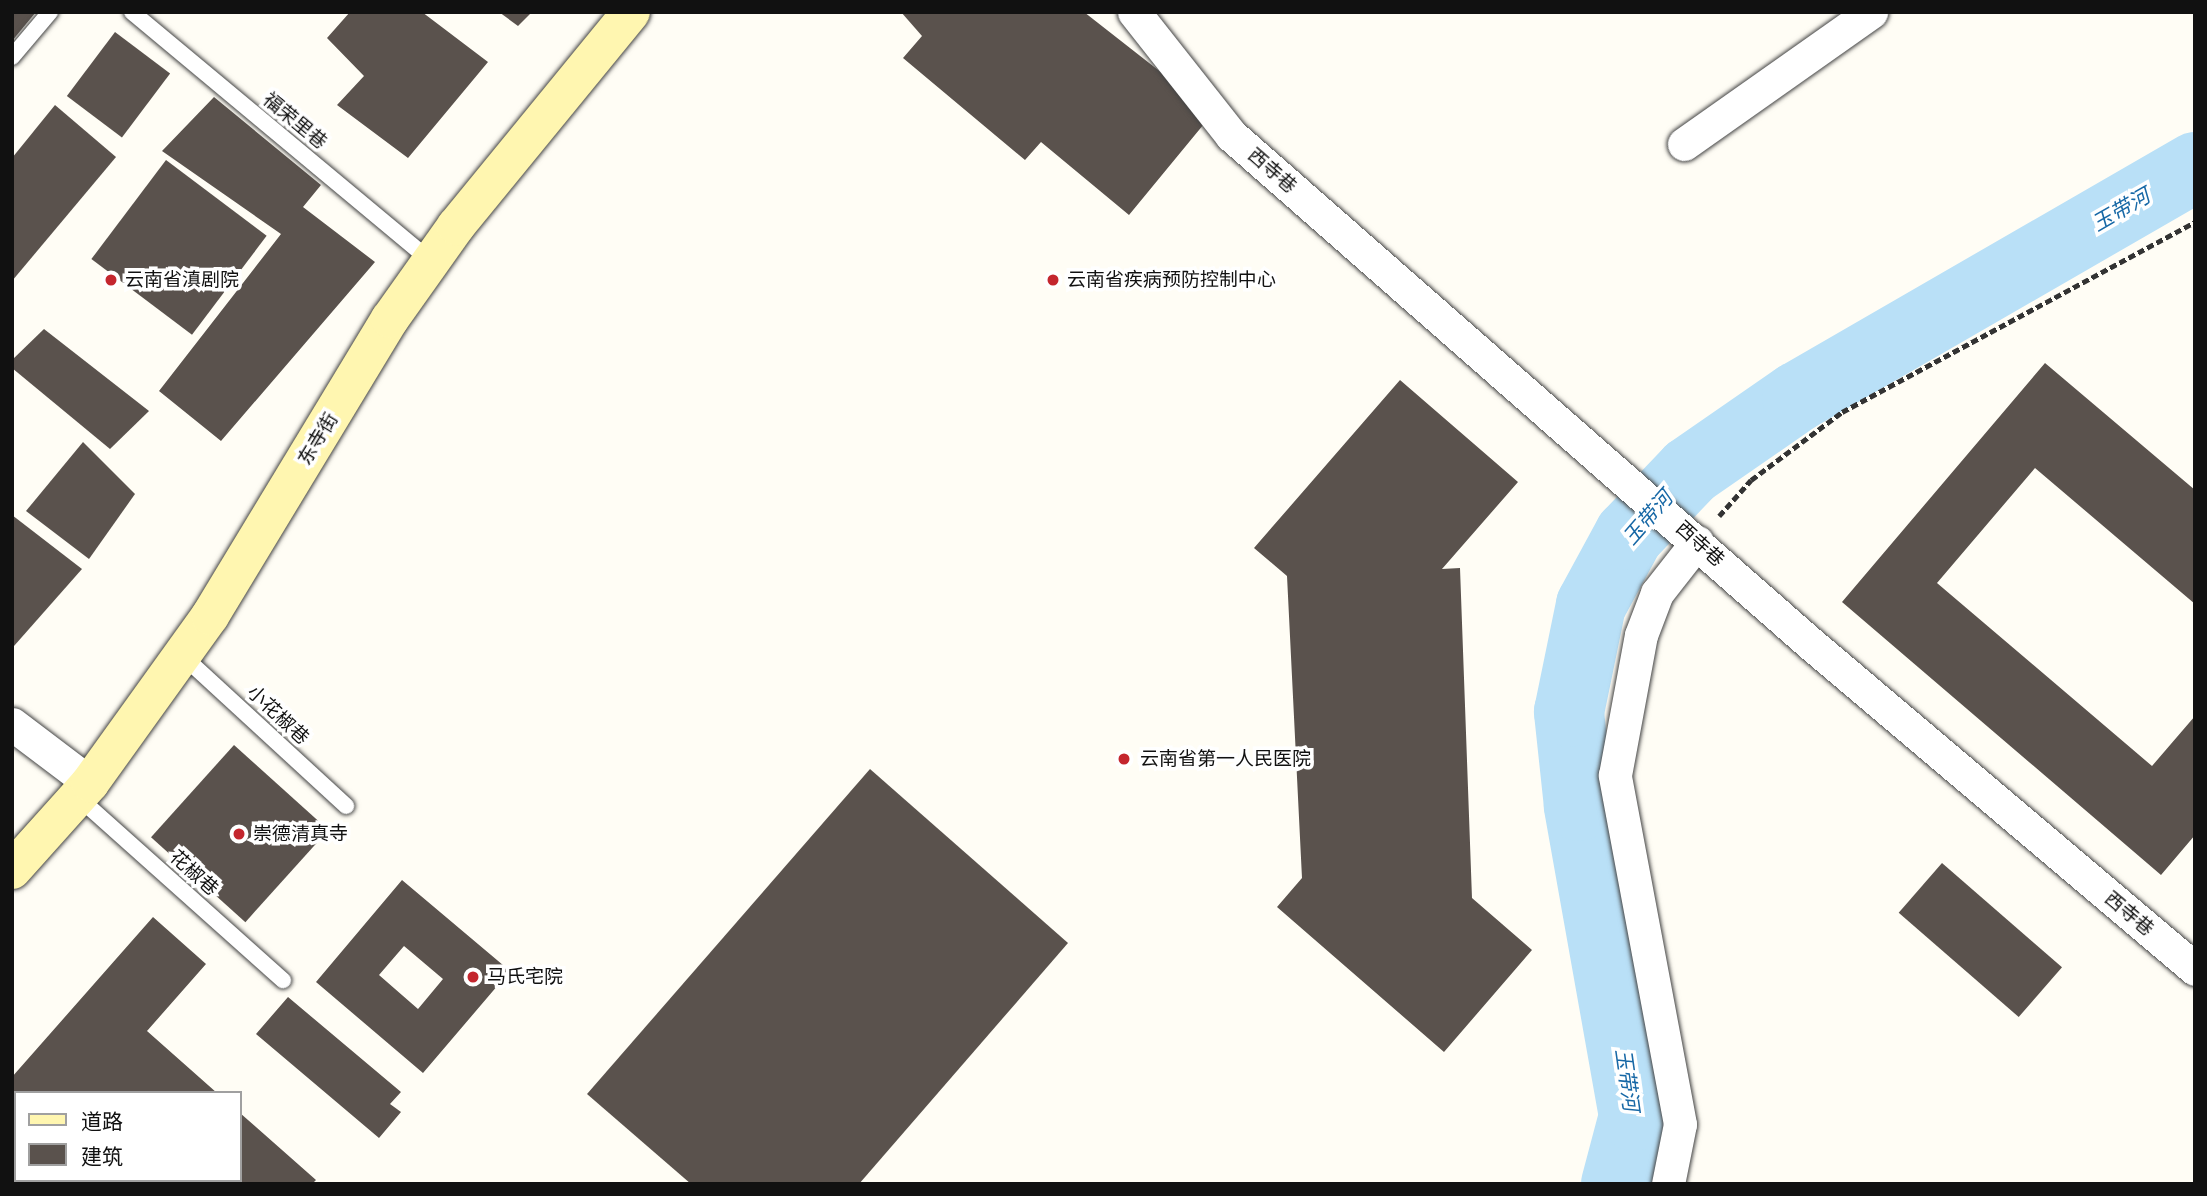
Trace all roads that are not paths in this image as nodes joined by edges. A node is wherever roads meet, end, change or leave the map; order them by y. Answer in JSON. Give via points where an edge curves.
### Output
{"nodes":[{"id":1,"x":50,"y":12,"type":"edge"},
{"id":2,"x":132,"y":12,"type":"edge"},
{"id":3,"x":631,"y":12,"type":"edge"},
{"id":4,"x":1134,"y":12,"type":"edge"},
{"id":5,"x":1871,"y":12,"type":"edge"},
{"id":6,"x":12,"y":57,"type":"edge"},
{"id":7,"x":1684,"y":144,"type":"dead end"},
{"id":8,"x":431,"y":261,"type":"junction"},
{"id":9,"x":1697,"y":542,"type":"junction"},
{"id":10,"x":182,"y":655,"type":"junction"},
{"id":11,"x":12,"y":724,"type":"edge"},
{"id":12,"x":84,"y":790,"type":"junction"},
{"id":13,"x":346,"y":806,"type":"dead end"},
{"id":14,"x":12,"y":870,"type":"edge"},
{"id":15,"x":2195,"y":969,"type":"edge"},
{"id":16,"x":283,"y":980,"type":"dead end"},
{"id":17,"x":1668,"y":1184,"type":"edge"}],
"edges":[{"from":1,"to":6,"type":"lane"},
{"from":2,"to":8,"type":"lane","name":"福荣里巷"},
{"from":3,"to":8,"type":"street","name":"东寺街"},
{"from":4,"to":9,"type":"street","name":"西寺巷","via":[[1231,135]]},
{"from":5,"to":7,"type":"street"},
{"from":8,"to":10,"type":"street","name":"东寺街"},
{"from":9,"to":15,"type":"street","name":"西寺巷"},
{"from":9,"to":17,"type":"street","via":[[1657,593],[1641,635],[1615,775],[1680,1124]]},
{"from":10,"to":12,"type":"street","name":"东寺街"},
{"from":10,"to":13,"type":"lane","name":"小花椒巷"},
{"from":11,"to":12,"type":"street"},
{"from":12,"to":14,"type":"street","name":"东寺街"},
{"from":12,"to":16,"type":"lane","name":"花椒巷"}]}
